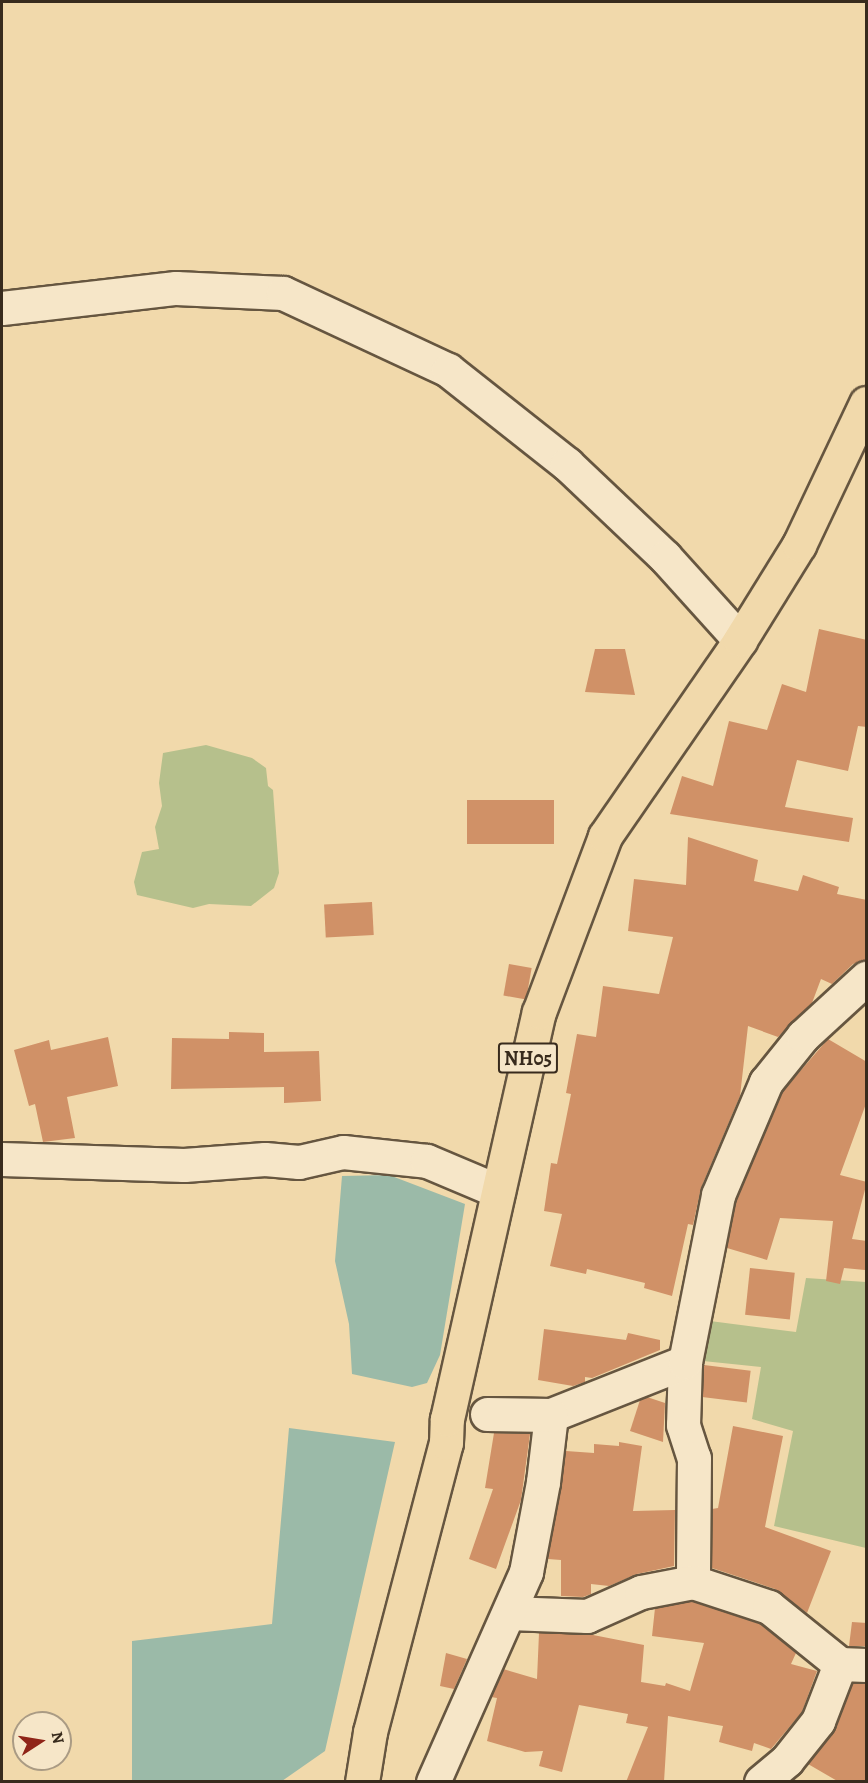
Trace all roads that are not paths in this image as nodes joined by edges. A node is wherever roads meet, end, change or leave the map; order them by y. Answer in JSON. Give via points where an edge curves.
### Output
{"nodes":[{"id":1,"x":2,"y":308,"type":"edge"},
{"id":2,"x":867,"y":403,"type":"edge"},
{"id":3,"x":740,"y":640,"type":"junction"},
{"id":4,"x":867,"y":978,"type":"edge"},
{"id":5,"x":2,"y":1159,"type":"edge"},
{"id":6,"x":498,"y":1191,"type":"junction"},
{"id":7,"x":685,"y":1362,"type":"junction"},
{"id":8,"x":487,"y":1414,"type":"dead end"},
{"id":9,"x":551,"y":1415,"type":"junction"},
{"id":10,"x":693,"y":1582,"type":"junction"},
{"id":11,"x":509,"y":1613,"type":"junction"},
{"id":12,"x":853,"y":1665,"type":"edge"},
{"id":13,"x":362,"y":1782,"type":"edge"},
{"id":14,"x":433,"y":1782,"type":"edge"},
{"id":15,"x":761,"y":1782,"type":"edge"}],
"edges":[{"from":1,"to":3,"type":"street","via":[[177,288],[283,292],[448,370],[567,464],[665,557]]},
{"from":2,"to":3,"type":"main road","number":"NH05","via":[[799,544]]},
{"from":3,"to":6,"type":"main road","number":"NH05","via":[[605,836],[539,1012]]},
{"from":4,"to":7,"type":"street","via":[[803,1036],[766,1082],[718,1196]]},
{"from":5,"to":6,"type":"street","via":[[184,1165],[265,1159],[299,1162],[343,1152],[428,1161]]},
{"from":6,"to":13,"type":"main road","number":"NH05","via":[[447,1419],[447,1443],[370,1732]]},
{"from":7,"to":9,"type":"street"},
{"from":7,"to":10,"type":"street","via":[[683,1425],[694,1458]]},
{"from":8,"to":9,"type":"street"},
{"from":9,"to":11,"type":"street","via":[[526,1572]]},
{"from":10,"to":11,"type":"street","via":[[641,1592],[588,1616]]},
{"from":10,"to":12,"type":"street","via":[[769,1606]]},
{"from":11,"to":14,"type":"street"},
{"from":12,"to":15,"type":"street","via":[[787,1760]]}]}
